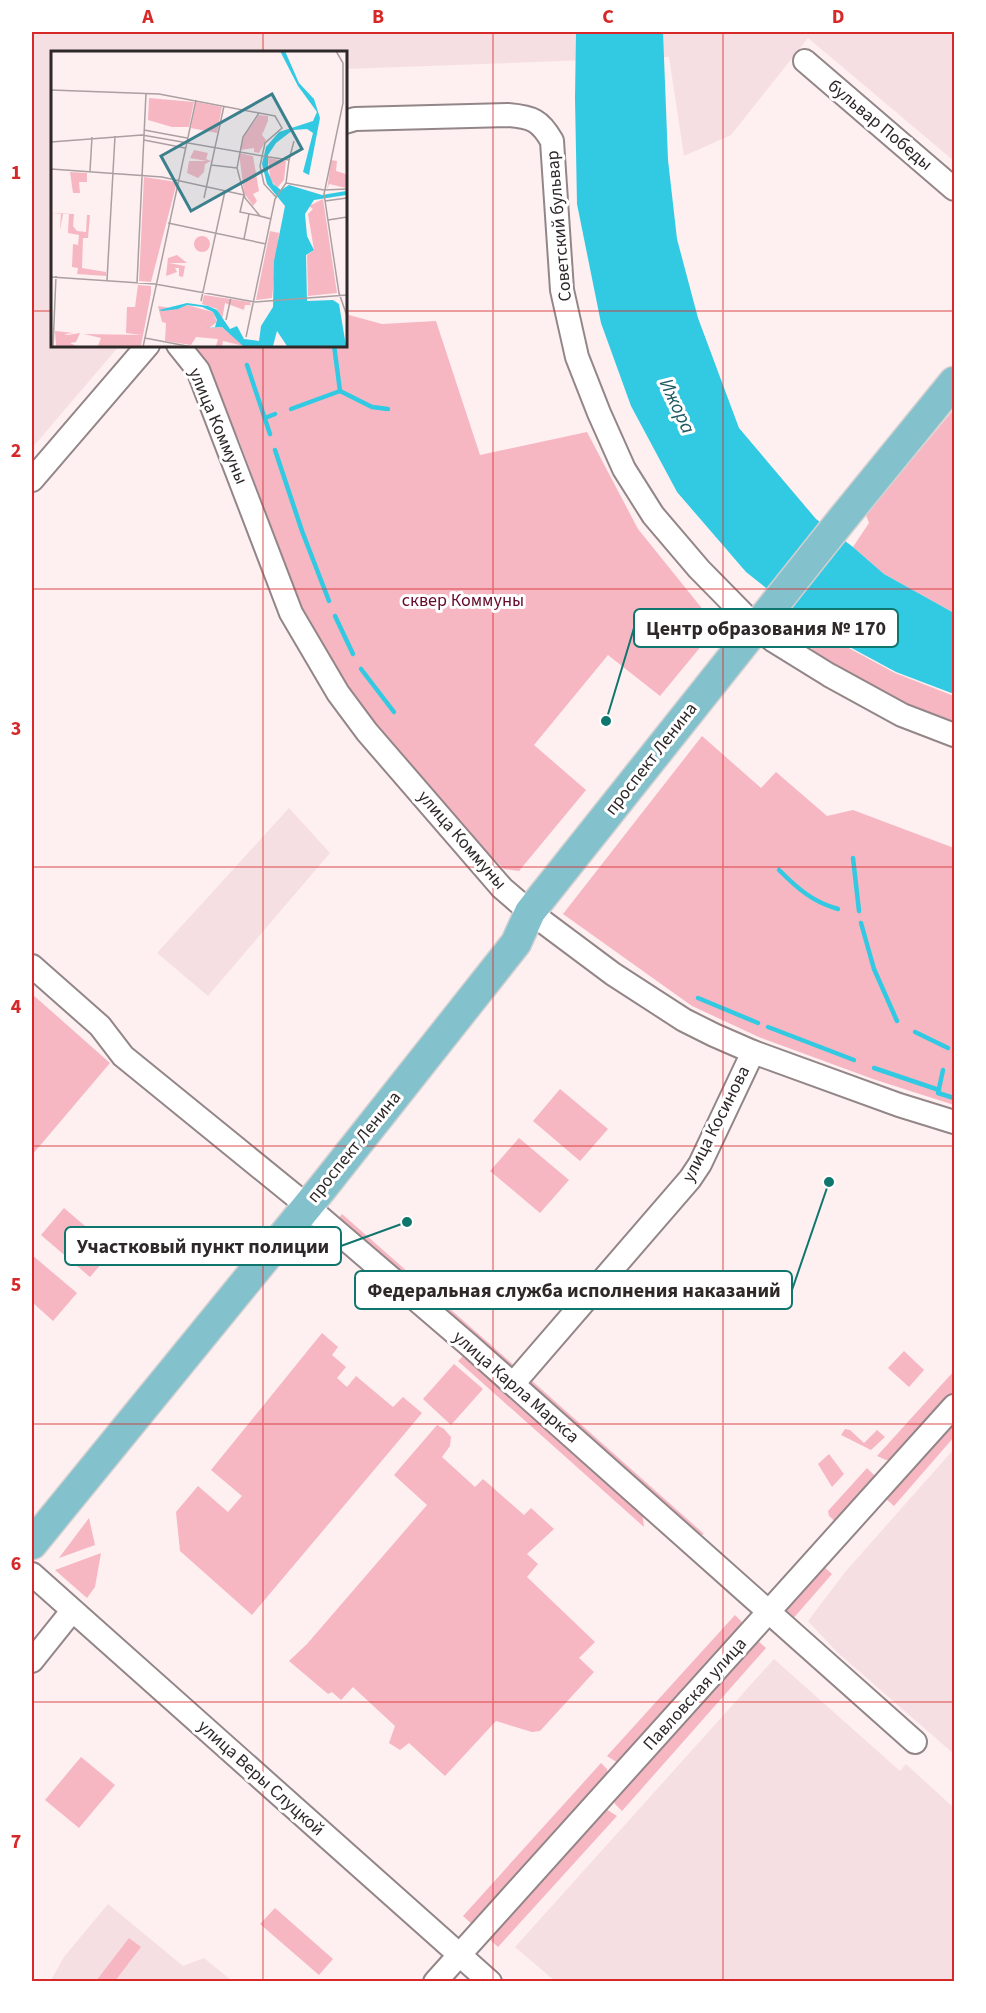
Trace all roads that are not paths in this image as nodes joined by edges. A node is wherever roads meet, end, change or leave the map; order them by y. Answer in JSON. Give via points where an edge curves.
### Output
{"nodes":[{"id":1,"x":805,"y":61,"type":"dead end"},
{"id":2,"x":346,"y":122,"type":"edge"},
{"id":3,"x":954,"y":189,"type":"edge"},
{"id":4,"x":147,"y":346,"type":"edge"},
{"id":5,"x":179,"y":346,"type":"edge"},
{"id":6,"x":954,"y":382,"type":"edge"},
{"id":7,"x":32,"y":480,"type":"edge"},
{"id":8,"x":764,"y":617,"type":"junction"},
{"id":9,"x":954,"y":735,"type":"edge"},
{"id":10,"x":530,"y":912,"type":"junction"},
{"id":11,"x":32,"y":966,"type":"edge"},
{"id":12,"x":753,"y":1052,"type":"junction"},
{"id":13,"x":954,"y":1122,"type":"edge"},
{"id":14,"x":300,"y":1200,"type":"junction"},
{"id":15,"x":513,"y":1384,"type":"junction"},
{"id":16,"x":954,"y":1406,"type":"edge"},
{"id":17,"x":32,"y":1518,"type":"edge"},
{"id":18,"x":32,"y":1544,"type":"edge"},
{"id":19,"x":32,"y":1574,"type":"edge"},
{"id":20,"x":72,"y":1611,"type":"junction"},
{"id":21,"x":769,"y":1612,"type":"junction"},
{"id":22,"x":32,"y":1661,"type":"edge"},
{"id":23,"x":915,"y":1742,"type":"dead end"},
{"id":24,"x":459,"y":1954,"type":"junction"},
{"id":25,"x":435,"y":1982,"type":"edge"},
{"id":26,"x":490,"y":1982,"type":"edge"}],
"edges":[{"from":1,"to":3,"type":"street","name":"бульвар Победы"},
{"from":2,"to":8,"type":"street","name":"Советский бульвар","via":[[508,115],[527,117],[543,125],[552,141],[562,290],[577,357],[598,413],[624,470],[653,515],[699,569]]},
{"from":4,"to":7,"type":"street"},
{"from":5,"to":10,"type":"street","name":"улица Коммуны","via":[[198,370],[291,613],[339,693],[367,732],[496,880]]},
{"from":6,"to":8,"type":"main road","name":"проспект Ленина"},
{"from":8,"to":9,"type":"street","name":"Советский бульвар","via":[[774,641],[902,715]]},
{"from":8,"to":10,"type":"main road","name":"проспект Ленина"},
{"from":10,"to":12,"type":"street","name":"улица Коммуны","via":[[613,974],[684,1020]]},
{"from":10,"to":14,"type":"main road","name":"проспект Ленина","via":[[502,930]]},
{"from":11,"to":14,"type":"street","name":"улица Карла Маркса","via":[[100,1026],[123,1056]]},
{"from":12,"to":13,"type":"street","name":"улица Коммуны"},
{"from":12,"to":15,"type":"street","name":"улица Косинова","via":[[690,1179]]},
{"from":14,"to":15,"type":"street","name":"улица Карла Маркса"},
{"from":14,"to":17,"type":"main road","name":"проспект Ленина"},
{"from":14,"to":18,"type":"main road","name":"проспект Ленина"},
{"from":15,"to":21,"type":"street","name":"улица Карла Маркса"},
{"from":16,"to":21,"type":"street","name":"Павловская улица"},
{"from":19,"to":20,"type":"street","name":"улица Веры Слуцкой"},
{"from":20,"to":22,"type":"street"},
{"from":20,"to":24,"type":"street","name":"улица Веры Слуцкой"},
{"from":21,"to":23,"type":"street","name":"улица Карла Маркса"},
{"from":21,"to":24,"type":"street","name":"Павловская улица"},
{"from":24,"to":25,"type":"street","name":"Павловская улица"},
{"from":24,"to":26,"type":"street","name":"улица Веры Слуцкой"}]}
